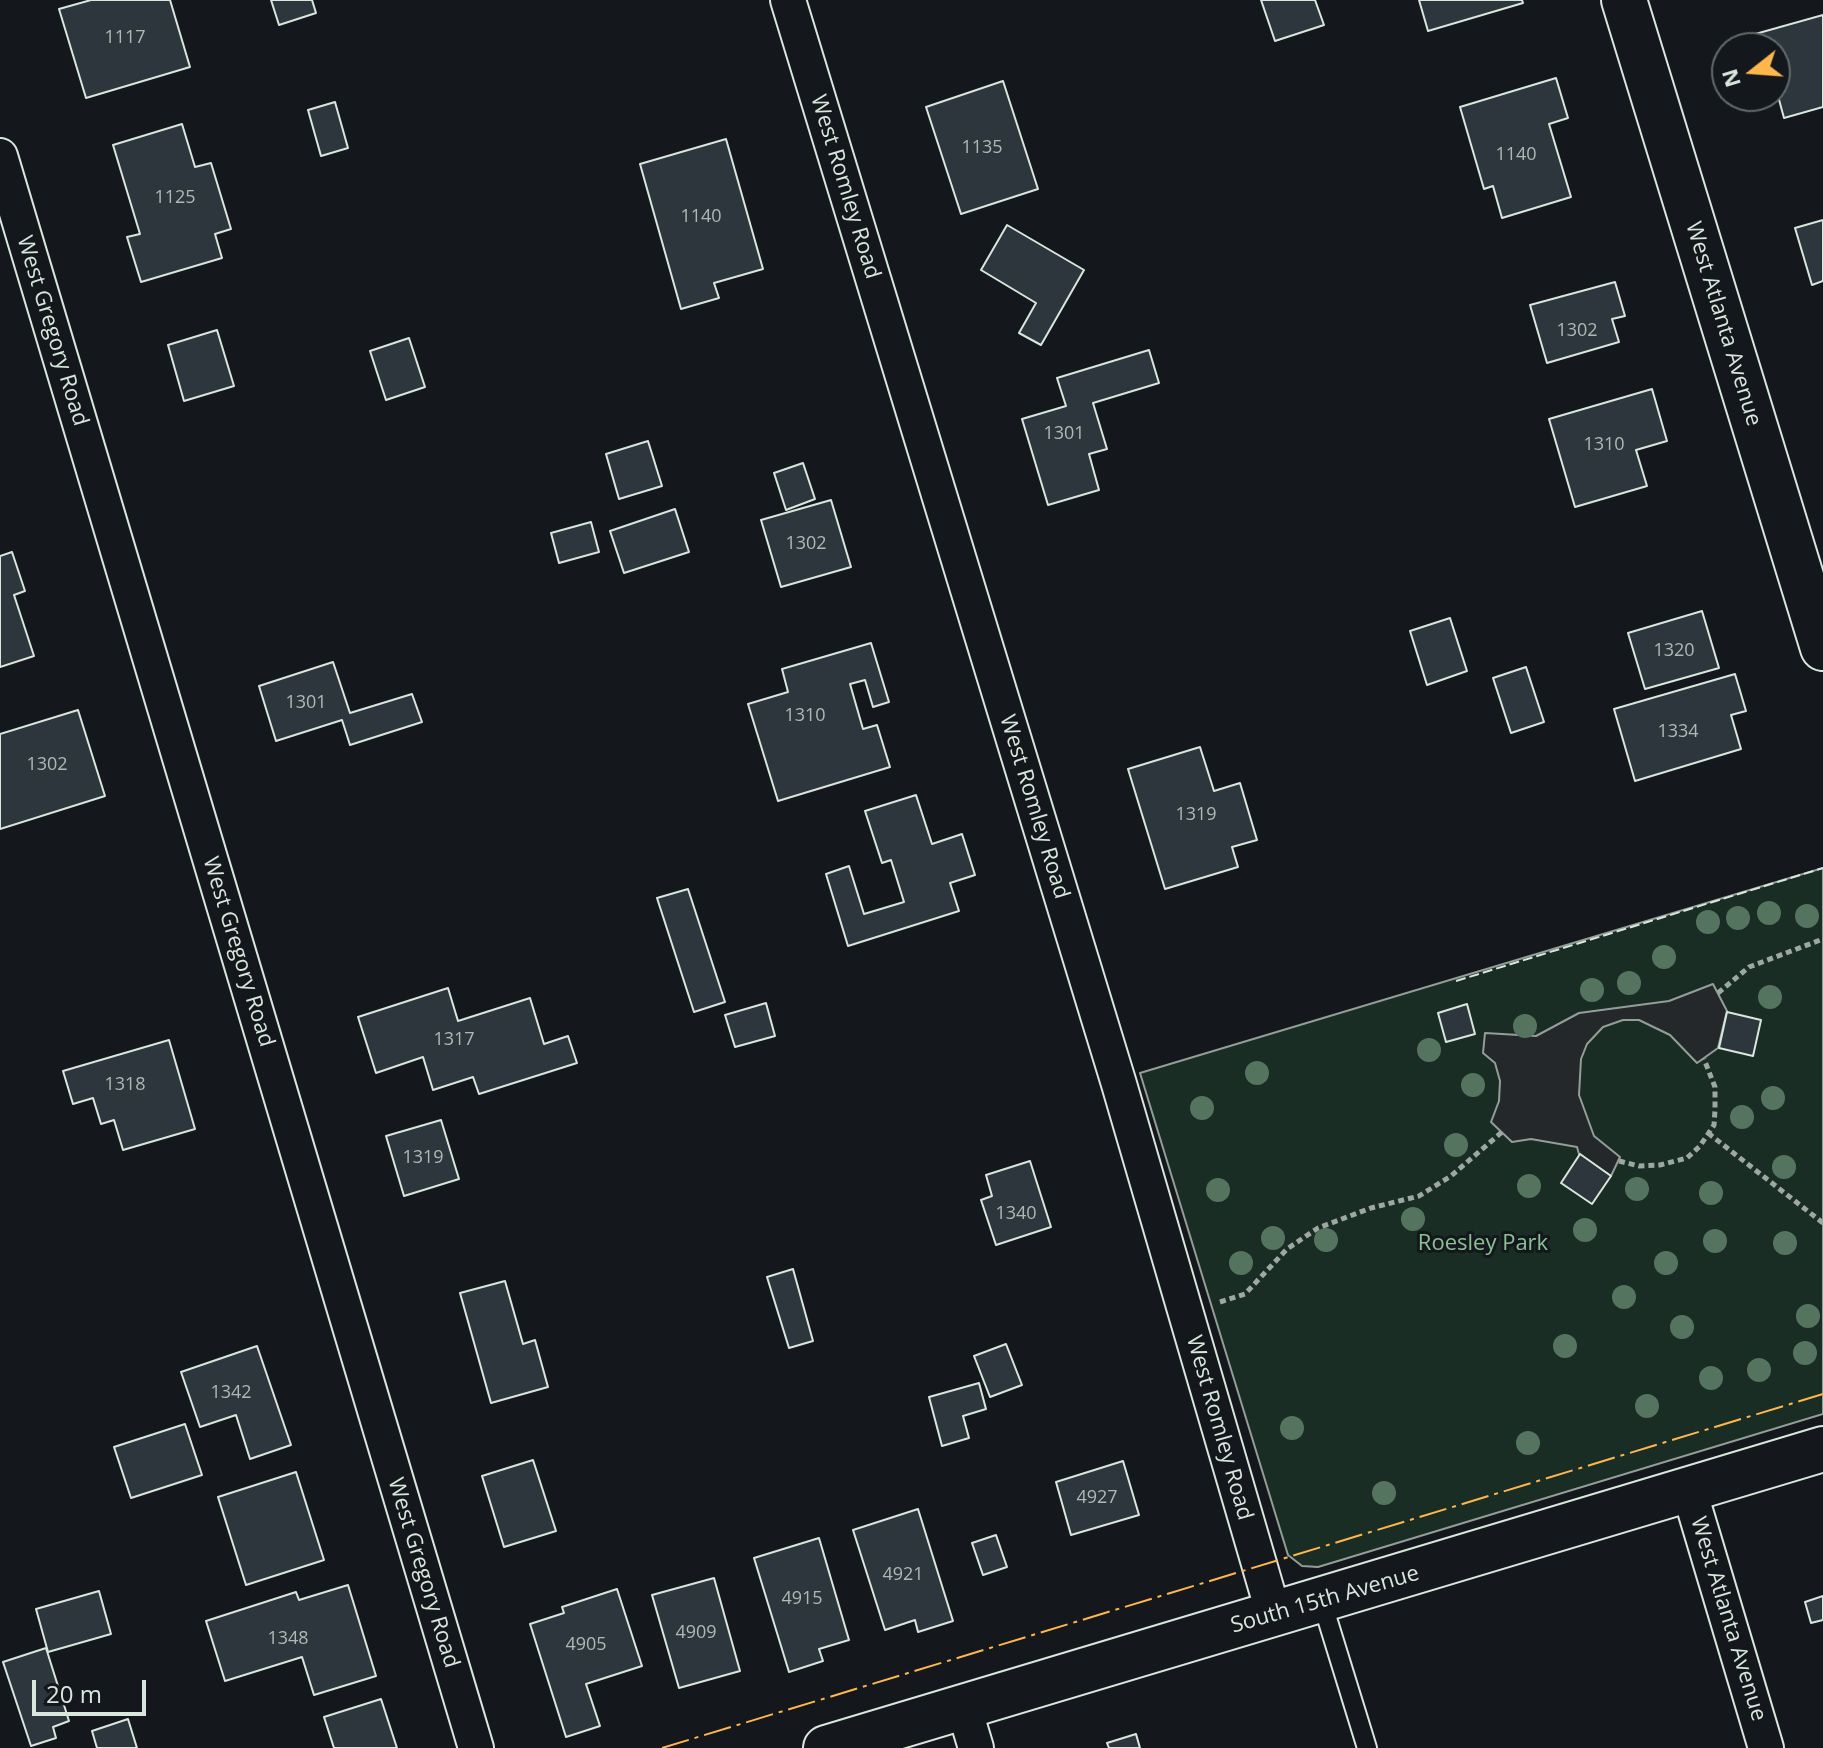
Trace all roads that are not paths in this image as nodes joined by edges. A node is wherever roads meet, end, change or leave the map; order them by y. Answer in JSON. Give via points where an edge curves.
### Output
{"nodes":[{"id":1,"x":788,"y":0,"type":"edge"},
{"id":2,"x":1624,"y":0,"type":"edge"},
{"id":3,"x":0,"y":156,"type":"edge"},
{"id":4,"x":1823,"y":648,"type":"edge"},
{"id":5,"x":1823,"y":1449,"type":"edge"},
{"id":6,"x":1689,"y":1490,"type":"junction"},
{"id":7,"x":1322,"y":1602,"type":"junction"},
{"id":8,"x":1274,"y":1615,"type":"junction"},
{"id":9,"x":970,"y":1728,"type":"edge"},
{"id":10,"x":476,"y":1748,"type":"edge"},
{"id":11,"x":826,"y":1748,"type":"edge"},
{"id":12,"x":1367,"y":1748,"type":"edge"},
{"id":13,"x":1766,"y":1748,"type":"edge"}],
"edges":[{"from":1,"to":8,"type":"street","name":"West Romley Road","via":[[1119,1084]]},
{"from":2,"to":4,"type":"street","name":"West Atlanta Avenue"},
{"from":3,"to":10,"type":"street","name":"West Gregory Road"},
{"from":5,"to":6,"type":"street","name":"South 15th Avenue"},
{"from":6,"to":7,"type":"street","name":"South 15th Avenue"},
{"from":6,"to":13,"type":"street","name":"West Atlanta Avenue"},
{"from":7,"to":8,"type":"street","name":"South 15th Avenue"},
{"from":7,"to":12,"type":"lane"},
{"from":8,"to":9,"type":"street","name":"South 15th Avenue"},
{"from":9,"to":11,"type":"street","name":"South 15th Avenue"}]}
